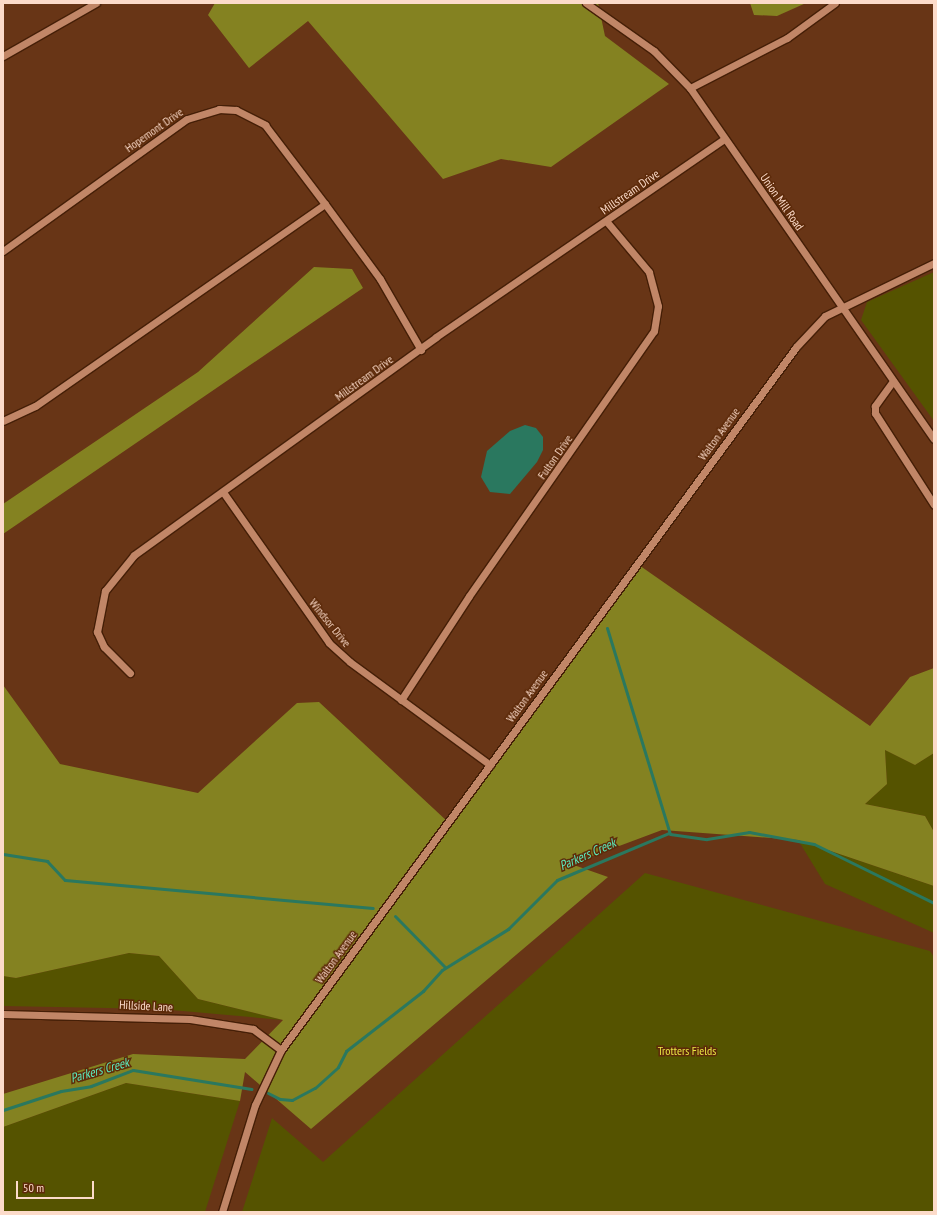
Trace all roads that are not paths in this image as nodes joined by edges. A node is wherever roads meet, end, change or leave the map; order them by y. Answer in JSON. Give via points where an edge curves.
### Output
{"nodes":[{"id":1,"x":96,"y":3,"type":"edge"},
{"id":2,"x":586,"y":3,"type":"edge"},
{"id":3,"x":835,"y":3,"type":"edge"},
{"id":4,"x":3,"y":56,"type":"edge"},
{"id":5,"x":690,"y":88,"type":"junction"},
{"id":6,"x":724,"y":138,"type":"junction"},
{"id":7,"x":325,"y":204,"type":"junction"},
{"id":8,"x":607,"y":222,"type":"junction"},
{"id":9,"x":3,"y":251,"type":"edge"},
{"id":10,"x":934,"y":263,"type":"edge"},
{"id":11,"x":842,"y":308,"type":"junction"},
{"id":12,"x":421,"y":350,"type":"junction"},
{"id":13,"x":893,"y":381,"type":"junction"},
{"id":14,"x":3,"y":421,"type":"edge"},
{"id":15,"x":934,"y":439,"type":"edge"},
{"id":16,"x":223,"y":492,"type":"junction"},
{"id":17,"x":934,"y":505,"type":"edge"},
{"id":18,"x":130,"y":673,"type":"dead end"},
{"id":19,"x":402,"y":700,"type":"junction"},
{"id":20,"x":490,"y":765,"type":"junction"},
{"id":21,"x":3,"y":1014,"type":"edge"},
{"id":22,"x":281,"y":1050,"type":"junction"},
{"id":23,"x":222,"y":1212,"type":"edge"}],
"edges":[{"from":1,"to":4,"type":"street"},
{"from":2,"to":5,"type":"street","name":"Union Mill Road","via":[[654,51]]},
{"from":3,"to":5,"type":"street","via":[[787,38]]},
{"from":5,"to":6,"type":"street","name":"Union Mill Road"},
{"from":6,"to":8,"type":"street","name":"Millstream Drive"},
{"from":6,"to":11,"type":"street","name":"Union Mill Road"},
{"from":7,"to":9,"type":"street","name":"Hopemont Drive","via":[[265,125],[236,110],[219,109],[187,119]]},
{"from":7,"to":12,"type":"street","name":"Hopemont Drive","via":[[396,305]]},
{"from":7,"to":14,"type":"street","via":[[35,406]]},
{"from":8,"to":12,"type":"street","name":"Millstream Drive"},
{"from":8,"to":19,"type":"street","name":"Fulton Drive","via":[[650,272],[658,306],[654,331],[469,596]]},
{"from":10,"to":11,"type":"street","name":"Walton Avenue"},
{"from":11,"to":13,"type":"street","name":"Union Mill Road"},
{"from":11,"to":20,"type":"street","name":"Walton Avenue","via":[[815,324],[796,347]]},
{"from":12,"to":16,"type":"street","name":"Millstream Drive"},
{"from":13,"to":15,"type":"street","name":"Union Mill Road"},
{"from":13,"to":17,"type":"street","via":[[875,406],[875,413]]},
{"from":16,"to":18,"type":"street","name":"Millstream Drive","via":[[134,555],[105,591],[97,632],[104,647]]},
{"from":16,"to":19,"type":"street","name":"Windsor Drive","via":[[329,643]]},
{"from":19,"to":20,"type":"street","name":"Windsor Drive"},
{"from":20,"to":22,"type":"street","name":"Walton Avenue"},
{"from":21,"to":22,"type":"street","name":"Hillside Lane","via":[[190,1019],[253,1029]]},
{"from":22,"to":23,"type":"street","name":"Walton Avenue","via":[[255,1105]]}]}
